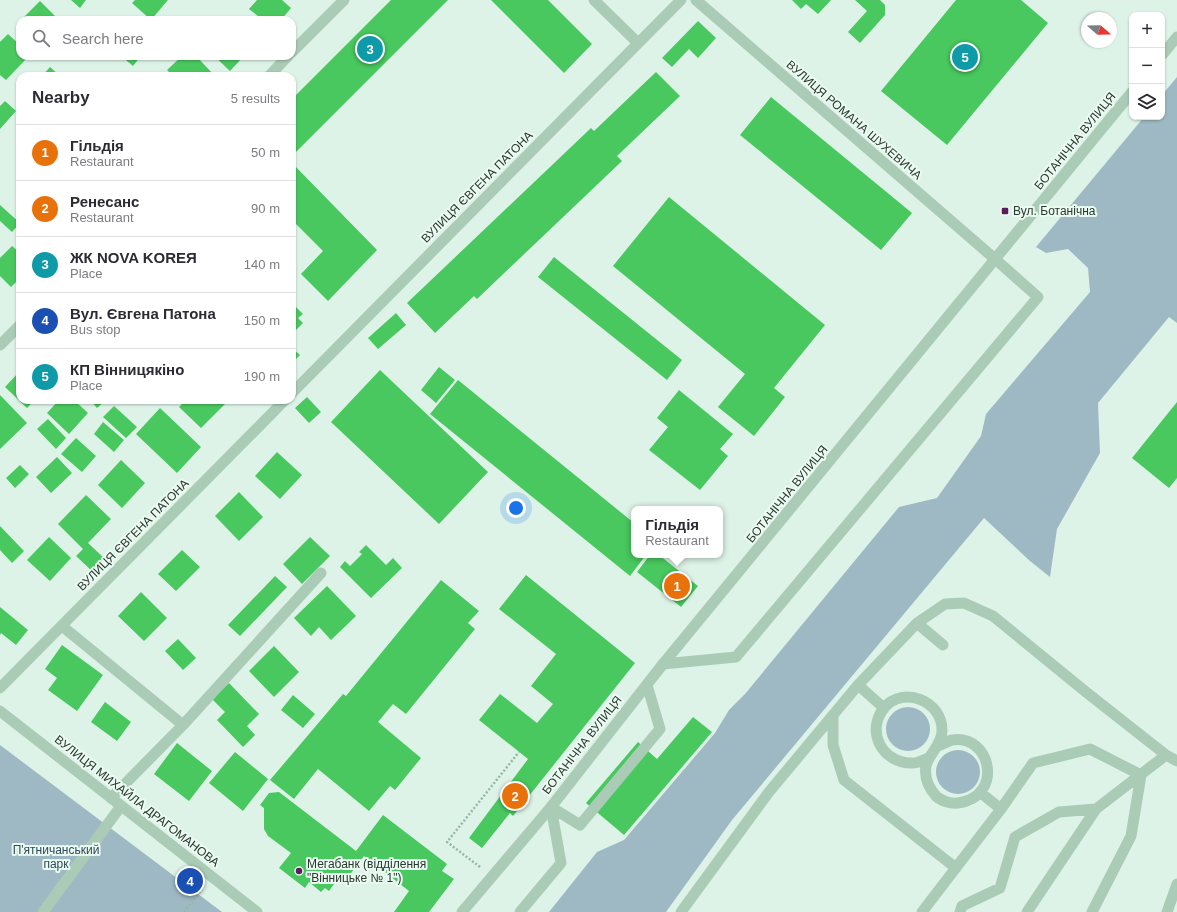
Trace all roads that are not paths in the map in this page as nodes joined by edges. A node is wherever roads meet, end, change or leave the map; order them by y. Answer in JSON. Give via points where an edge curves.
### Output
{"nodes":[{"id":1,"x":344,"y":0,"type":"edge"},
{"id":2,"x":594,"y":0,"type":"edge"},
{"id":3,"x":681,"y":0,"type":"edge"},
{"id":4,"x":696,"y":0,"type":"edge"},
{"id":5,"x":1177,"y":37,"type":"edge"},
{"id":6,"x":638,"y":43,"type":"junction"},
{"id":7,"x":296,"y":48,"type":"edge"},
{"id":8,"x":1165,"y":51,"type":"edge"},
{"id":9,"x":284,"y":60,"type":"edge"},
{"id":10,"x":273,"y":72,"type":"edge"},
{"id":11,"x":1129,"y":96,"type":"edge"},
{"id":12,"x":995,"y":259,"type":"junction"},
{"id":13,"x":16,"y":329,"type":"edge"},
{"id":14,"x":0,"y":345,"type":"edge"},
{"id":15,"x":296,"y":389,"type":"edge"},
{"id":16,"x":281,"y":404,"type":"edge"},
{"id":17,"x":321,"y":572,"type":"dead end"},
{"id":18,"x":918,"y":623,"type":"junction"},
{"id":19,"x":62,"y":626,"type":"junction"},
{"id":20,"x":943,"y":645,"type":"dead end"},
{"id":21,"x":663,"y":664,"type":"junction"},
{"id":22,"x":647,"y":685,"type":"junction"},
{"id":23,"x":858,"y":685,"type":"junction"},
{"id":24,"x":0,"y":688,"type":"edge"},
{"id":25,"x":884,"y":708,"type":"junction"},
{"id":26,"x":1,"y":714,"type":"edge"},
{"id":27,"x":833,"y":716,"type":"junction"},
{"id":28,"x":183,"y":725,"type":"junction"},
{"id":29,"x":938,"y":746,"type":"junction"},
{"id":30,"x":1166,"y":755,"type":"junction"},
{"id":31,"x":928,"y":758,"type":"junction"},
{"id":32,"x":1177,"y":761,"type":"edge"},
{"id":33,"x":1141,"y":775,"type":"junction"},
{"id":34,"x":981,"y":793,"type":"junction"},
{"id":35,"x":111,"y":798,"type":"junction"},
{"id":36,"x":122,"y":806,"type":"junction"},
{"id":37,"x":551,"y":807,"type":"junction"},
{"id":38,"x":1001,"y":809,"type":"junction"},
{"id":39,"x":1096,"y":809,"type":"junction"},
{"id":40,"x":956,"y":868,"type":"junction"},
{"id":41,"x":1177,"y":884,"type":"edge"},
{"id":42,"x":43,"y":912,"type":"edge"},
{"id":43,"x":257,"y":912,"type":"edge"},
{"id":44,"x":462,"y":912,"type":"edge"},
{"id":45,"x":520,"y":912,"type":"edge"},
{"id":46,"x":681,"y":912,"type":"edge"},
{"id":47,"x":922,"y":912,"type":"edge"},
{"id":48,"x":960,"y":912,"type":"edge"},
{"id":49,"x":1027,"y":912,"type":"edge"},
{"id":50,"x":1092,"y":912,"type":"edge"},
{"id":51,"x":1167,"y":912,"type":"edge"}],
"edges":[{"from":1,"to":7,"type":"street"},
{"from":2,"to":6,"type":"street"},
{"from":3,"to":6,"type":"street","name":"ВУЛИЦЯ ЄВГЕНА ПАТОНА"},
{"from":4,"to":12,"type":"street","name":"ВУЛИЦЯ РОМАНА ШУХЕВИЧА"},
{"from":5,"to":8,"type":"street"},
{"from":6,"to":15,"type":"street","name":"ВУЛИЦЯ ЄВГЕНА ПАТОНА"},
{"from":9,"to":10,"type":"street"},
{"from":11,"to":12,"type":"street","name":"БОТАНІЧНА ВУЛИЦЯ"},
{"from":12,"to":21,"type":"street","name":"БОТАНІЧНА ВУЛИЦЯ"},
{"from":12,"to":21,"type":"street","name":"ВУЛИЦЯ РОМАНА ШУХЕВИЧА","via":[[1038,297],[736,657]]},
{"from":13,"to":14,"type":"street"},
{"from":16,"to":19,"type":"street","name":"ВУЛИЦЯ ЄВГЕНА ПАТОНА"},
{"from":17,"to":28,"type":"street"},
{"from":18,"to":20,"type":"street"},
{"from":18,"to":23,"type":"street"},
{"from":18,"to":30,"type":"street","via":[[945,604],[964,603],[993,616]]},
{"from":19,"to":24,"type":"street","name":"ВУЛИЦЯ ЄВГЕНА ПАТОНА"},
{"from":19,"to":28,"type":"street"},
{"from":21,"to":22,"type":"street","name":"БОТАНІЧНА ВУЛИЦЯ"},
{"from":22,"to":37,"type":"street","name":"БОТАНІЧНА ВУЛИЦЯ"},
{"from":22,"to":37,"type":"street","via":[[660,729],[580,825]]},
{"from":23,"to":25,"type":"street"},
{"from":23,"to":27,"type":"street"},
{"from":25,"to":29,"type":"street","via":[[897,698],[914,697],[929,703],[939,715],[942,731]]},
{"from":25,"to":31,"type":"street","via":[[876,722],[876,738],[884,752],[897,762],[913,764]]},
{"from":26,"to":35,"type":"street","name":"ВУЛИЦЯ МИХАЙЛА ДРАГОМАНОВА"},
{"from":27,"to":40,"type":"street","via":[[833,745],[844,780]]},
{"from":27,"to":46,"type":"street","via":[[769,792]]},
{"from":28,"to":35,"type":"street"},
{"from":29,"to":31,"type":"street"},
{"from":29,"to":34,"type":"street","via":[[952,740],[967,742],[980,750],[988,764],[988,779]]},
{"from":30,"to":32,"type":"street"},
{"from":30,"to":33,"type":"street"},
{"from":31,"to":34,"type":"street","via":[[925,773],[929,788],[939,799],[954,804],[969,802]]},
{"from":33,"to":38,"type":"street","via":[[1090,749],[1033,763]]},
{"from":33,"to":39,"type":"street"},
{"from":33,"to":50,"type":"street","via":[[1131,836]]},
{"from":34,"to":38,"type":"street"},
{"from":35,"to":36,"type":"street","name":"ВУЛИЦЯ МИХАЙЛА ДРАГОМАНОВА"},
{"from":36,"to":42,"type":"street"},
{"from":36,"to":43,"type":"street","name":"ВУЛИЦЯ МИХАЙЛА ДРАГОМАНОВА"},
{"from":37,"to":44,"type":"street","name":"БОТАНІЧНА ВУЛИЦЯ"},
{"from":37,"to":45,"type":"street","via":[[561,863]]},
{"from":38,"to":40,"type":"street"},
{"from":39,"to":48,"type":"street","via":[[1059,812],[1015,837],[1000,888],[962,906]]},
{"from":39,"to":49,"type":"street"},
{"from":40,"to":47,"type":"street"},
{"from":41,"to":51,"type":"street"}]}
